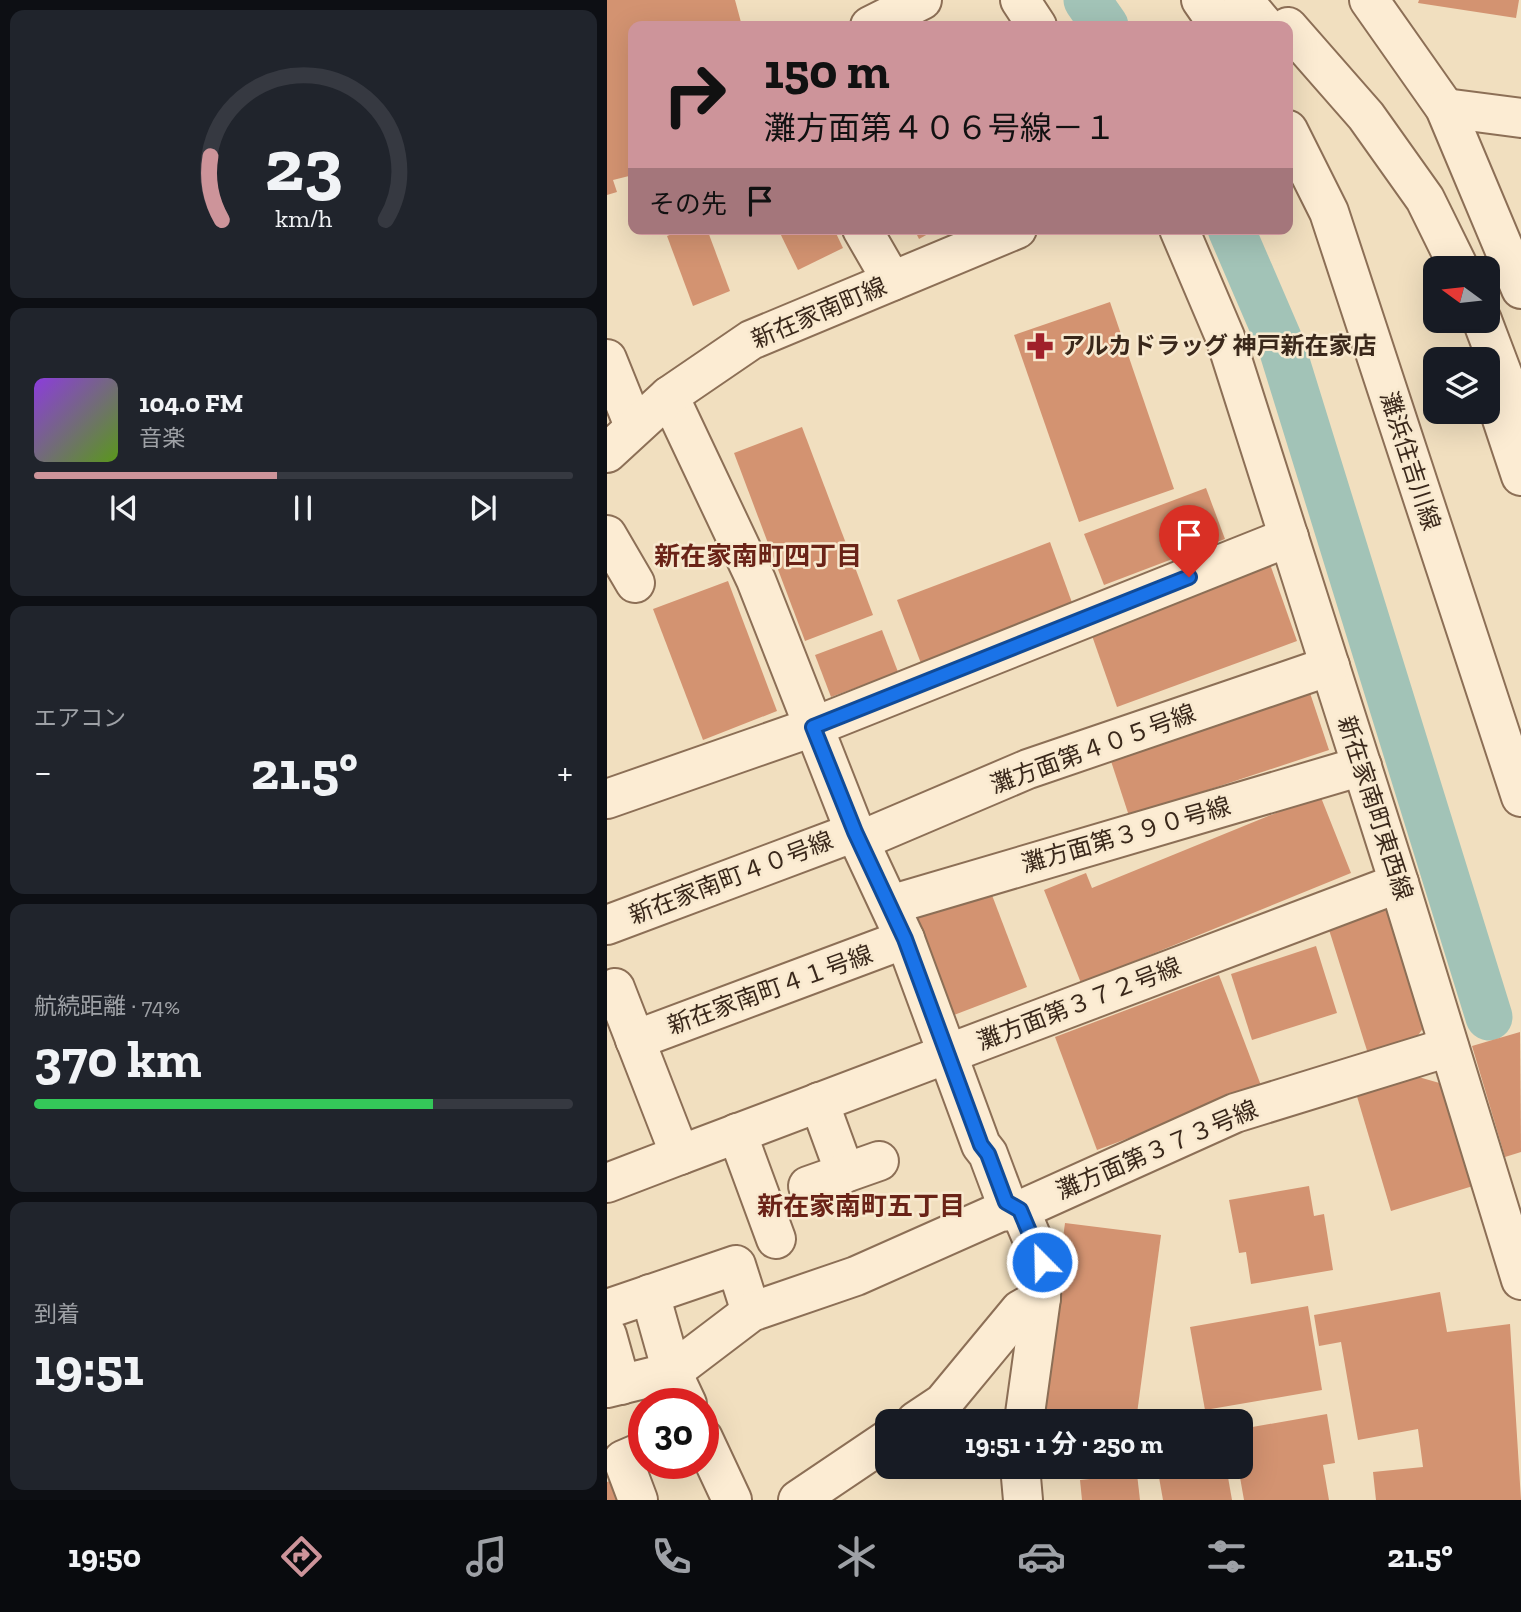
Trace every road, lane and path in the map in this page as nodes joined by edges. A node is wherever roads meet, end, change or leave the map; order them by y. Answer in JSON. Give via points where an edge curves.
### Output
{"nodes":[{"id":1,"x":922,"y":0,"type":"edge"},
{"id":2,"x":1020,"y":0,"type":"edge"},
{"id":3,"x":1201,"y":0,"type":"edge"},
{"id":4,"x":1243,"y":0,"type":"edge"},
{"id":5,"x":1264,"y":0,"type":"edge"},
{"id":6,"x":1369,"y":0,"type":"edge"},
{"id":7,"x":881,"y":21,"type":"edge"},
{"id":8,"x":1034,"y":21,"type":"edge"},
{"id":9,"x":1216,"y":21,"type":"edge"},
{"id":10,"x":1261,"y":21,"type":"edge"},
{"id":11,"x":1282,"y":21,"type":"edge"},
{"id":12,"x":1293,"y":34,"type":"edge"},
{"id":13,"x":1293,"y":58,"type":"edge"},
{"id":14,"x":1445,"y":108,"type":"junction"},
{"id":15,"x":1521,"y":118,"type":"edge"},
{"id":16,"x":1293,"y":140,"type":"edge"},
{"id":17,"x":866,"y":235,"type":"edge"},
{"id":18,"x":1003,"y":235,"type":"edge"},
{"id":19,"x":1182,"y":235,"type":"edge"},
{"id":20,"x":1435,"y":256,"type":"edge"},
{"id":21,"x":1453,"y":256,"type":"edge"},
{"id":22,"x":892,"y":281,"type":"junction"},
{"id":23,"x":1521,"y":289,"type":"edge"},
{"id":24,"x":1487,"y":333,"type":"edge"},
{"id":25,"x":607,"y":359,"type":"edge"},
{"id":26,"x":669,"y":396,"type":"junction"},
{"id":27,"x":1500,"y":415,"type":"edge"},
{"id":28,"x":1521,"y":422,"type":"edge"},
{"id":29,"x":634,"y":426,"type":"junction"},
{"id":30,"x":607,"y":453,"type":"edge"},
{"id":31,"x":1521,"y":476,"type":"edge"},
{"id":32,"x":607,"y":535,"type":"edge"},
{"id":33,"x":1289,"y":537,"type":"junction"},
{"id":34,"x":635,"y":583,"type":"dead end"},
{"id":35,"x":1330,"y":666,"type":"junction"},
{"id":36,"x":813,"y":727,"type":"junction"},
{"id":37,"x":1362,"y":766,"type":"junction"},
{"id":38,"x":1521,"y":797,"type":"edge"},
{"id":39,"x":607,"y":799,"type":"edge"},
{"id":40,"x":857,"y":836,"type":"junction"},
{"id":41,"x":1399,"y":883,"type":"junction"},
{"id":42,"x":890,"y":905,"type":"junction"},
{"id":43,"x":607,"y":925,"type":"edge"},
{"id":44,"x":905,"y":939,"type":"junction"},
{"id":45,"x":607,"y":992,"type":"edge"},
{"id":46,"x":635,"y":1040,"type":"junction"},
{"id":47,"x":1449,"y":1047,"type":"junction"},
{"id":48,"x":948,"y":1054,"type":"junction"},
{"id":49,"x":819,"y":1102,"type":"junction"},
{"id":50,"x":737,"y":1133,"type":"junction"},
{"id":51,"x":679,"y":1155,"type":"junction"},
{"id":52,"x":607,"y":1183,"type":"edge"},
{"id":53,"x":808,"y":1186,"type":"dead end"},
{"id":54,"x":1020,"y":1210,"type":"junction"},
{"id":55,"x":776,"y":1239,"type":"dead end"},
{"id":56,"x":1521,"y":1280,"type":"edge"},
{"id":57,"x":650,"y":1294,"type":"junction"},
{"id":58,"x":1041,"y":1298,"type":"junction"},
{"id":59,"x":607,"y":1309,"type":"edge"},
{"id":60,"x":751,"y":1312,"type":"junction"},
{"id":61,"x":607,"y":1335,"type":"edge"},
{"id":62,"x":614,"y":1387,"type":"edge"},
{"id":63,"x":680,"y":1388,"type":"edge"},
{"id":64,"x":934,"y":1409,"type":"edge"},
{"id":65,"x":1026,"y":1409,"type":"edge"},
{"id":66,"x":875,"y":1448,"type":"edge"},
{"id":67,"x":628,"y":1458,"type":"edge"},
{"id":68,"x":628,"y":1472,"type":"edge"},
{"id":69,"x":719,"y":1472,"type":"edge"},
{"id":70,"x":631,"y":1479,"type":"edge"},
{"id":71,"x":1021,"y":1479,"type":"edge"},
{"id":72,"x":639,"y":1500,"type":"edge"},
{"id":73,"x":732,"y":1500,"type":"edge"},
{"id":74,"x":798,"y":1500,"type":"edge"},
{"id":75,"x":1023,"y":1500,"type":"edge"}],
"edges":[{"from":1,"to":7,"type":"street"},
{"from":2,"to":8,"type":"street"},
{"from":3,"to":9,"type":"street"},
{"from":4,"to":10,"type":"street"},
{"from":5,"to":11,"type":"street"},
{"from":6,"to":14,"type":"street"},
{"from":12,"to":21,"type":"street","via":[[1366,116],[1425,199]]},
{"from":13,"to":20,"type":"street","via":[[1353,125],[1409,204]]},
{"from":14,"to":15,"type":"street"},
{"from":14,"to":23,"type":"street"},
{"from":16,"to":38,"type":"street","name":"灘浜住吉川線","via":[[1329,212]]},
{"from":17,"to":22,"type":"street"},
{"from":18,"to":22,"type":"street","name":"新在家南町線"},
{"from":19,"to":33,"type":"street","name":"新在家南町東西線","via":[[1225,337]]},
{"from":22,"to":26,"type":"street","name":"新在家南町線","via":[[751,340]]},
{"from":24,"to":28,"type":"street"},
{"from":25,"to":29,"type":"street"},
{"from":26,"to":29,"type":"street","name":"新在家南町線"},
{"from":26,"to":36,"type":"street","via":[[756,580]]},
{"from":27,"to":31,"type":"street"},
{"from":29,"to":30,"type":"street","name":"新在家南町線"},
{"from":32,"to":34,"type":"street"},
{"from":33,"to":35,"type":"street","name":"新在家南町東西線"},
{"from":33,"to":36,"type":"street"},
{"from":35,"to":37,"type":"street","name":"新在家南町東西線"},
{"from":35,"to":40,"type":"street","name":"灘方面第４０５号線","via":[[1028,769]]},
{"from":36,"to":39,"type":"street"},
{"from":36,"to":40,"type":"street"},
{"from":37,"to":41,"type":"street","name":"新在家南町東西線"},
{"from":37,"to":42,"type":"street","name":"灘方面第３９０号線"},
{"from":40,"to":42,"type":"street"},
{"from":40,"to":43,"type":"street","name":"新在家南町４０号線"},
{"from":41,"to":47,"type":"street","name":"新在家南町東西線"},
{"from":41,"to":48,"type":"street","name":"灘方面第３７２号線"},
{"from":42,"to":44,"type":"street"},
{"from":44,"to":46,"type":"street","name":"新在家南町４１号線"},
{"from":44,"to":48,"type":"street"},
{"from":45,"to":46,"type":"street","via":[[615,988]]},
{"from":46,"to":51,"type":"street"},
{"from":47,"to":54,"type":"street","name":"灘方面第３７３号線","via":[[1235,1113]]},
{"from":47,"to":56,"type":"street","name":"新在家南町東西線"},
{"from":48,"to":49,"type":"street","name":"灘方面第３７２号線"},
{"from":48,"to":54,"type":"street","via":[[1006,1202]]},
{"from":49,"to":50,"type":"street","name":"灘方面第３７２号線"},
{"from":49,"to":53,"type":"street","via":[[862,1167]]},
{"from":50,"to":51,"type":"street","name":"灘方面第３７２号線"},
{"from":50,"to":55,"type":"street"},
{"from":51,"to":52,"type":"street","name":"灘方面第３７２号線"},
{"from":54,"to":58,"type":"street","via":[[1042,1262]]},
{"from":54,"to":60,"type":"street","name":"灘方面第３７３号線","via":[[1000,1212],[856,1276]]},
{"from":57,"to":59,"type":"street"},
{"from":57,"to":60,"type":"street","via":[[736,1265]]},
{"from":57,"to":63,"type":"street"},
{"from":58,"to":64,"type":"street","via":[[1020,1310]]},
{"from":58,"to":65,"type":"street"},
{"from":60,"to":63,"type":"street","name":"灘方面第３７３号線"},
{"from":61,"to":62,"type":"street"},
{"from":62,"to":63,"type":"street","name":"灘方面第３７３号線"},
{"from":66,"to":74,"type":"street"},
{"from":67,"to":68,"type":"street","via":[[623,1460]]},
{"from":69,"to":73,"type":"street"},
{"from":70,"to":72,"type":"street"},
{"from":71,"to":75,"type":"street"}]}
